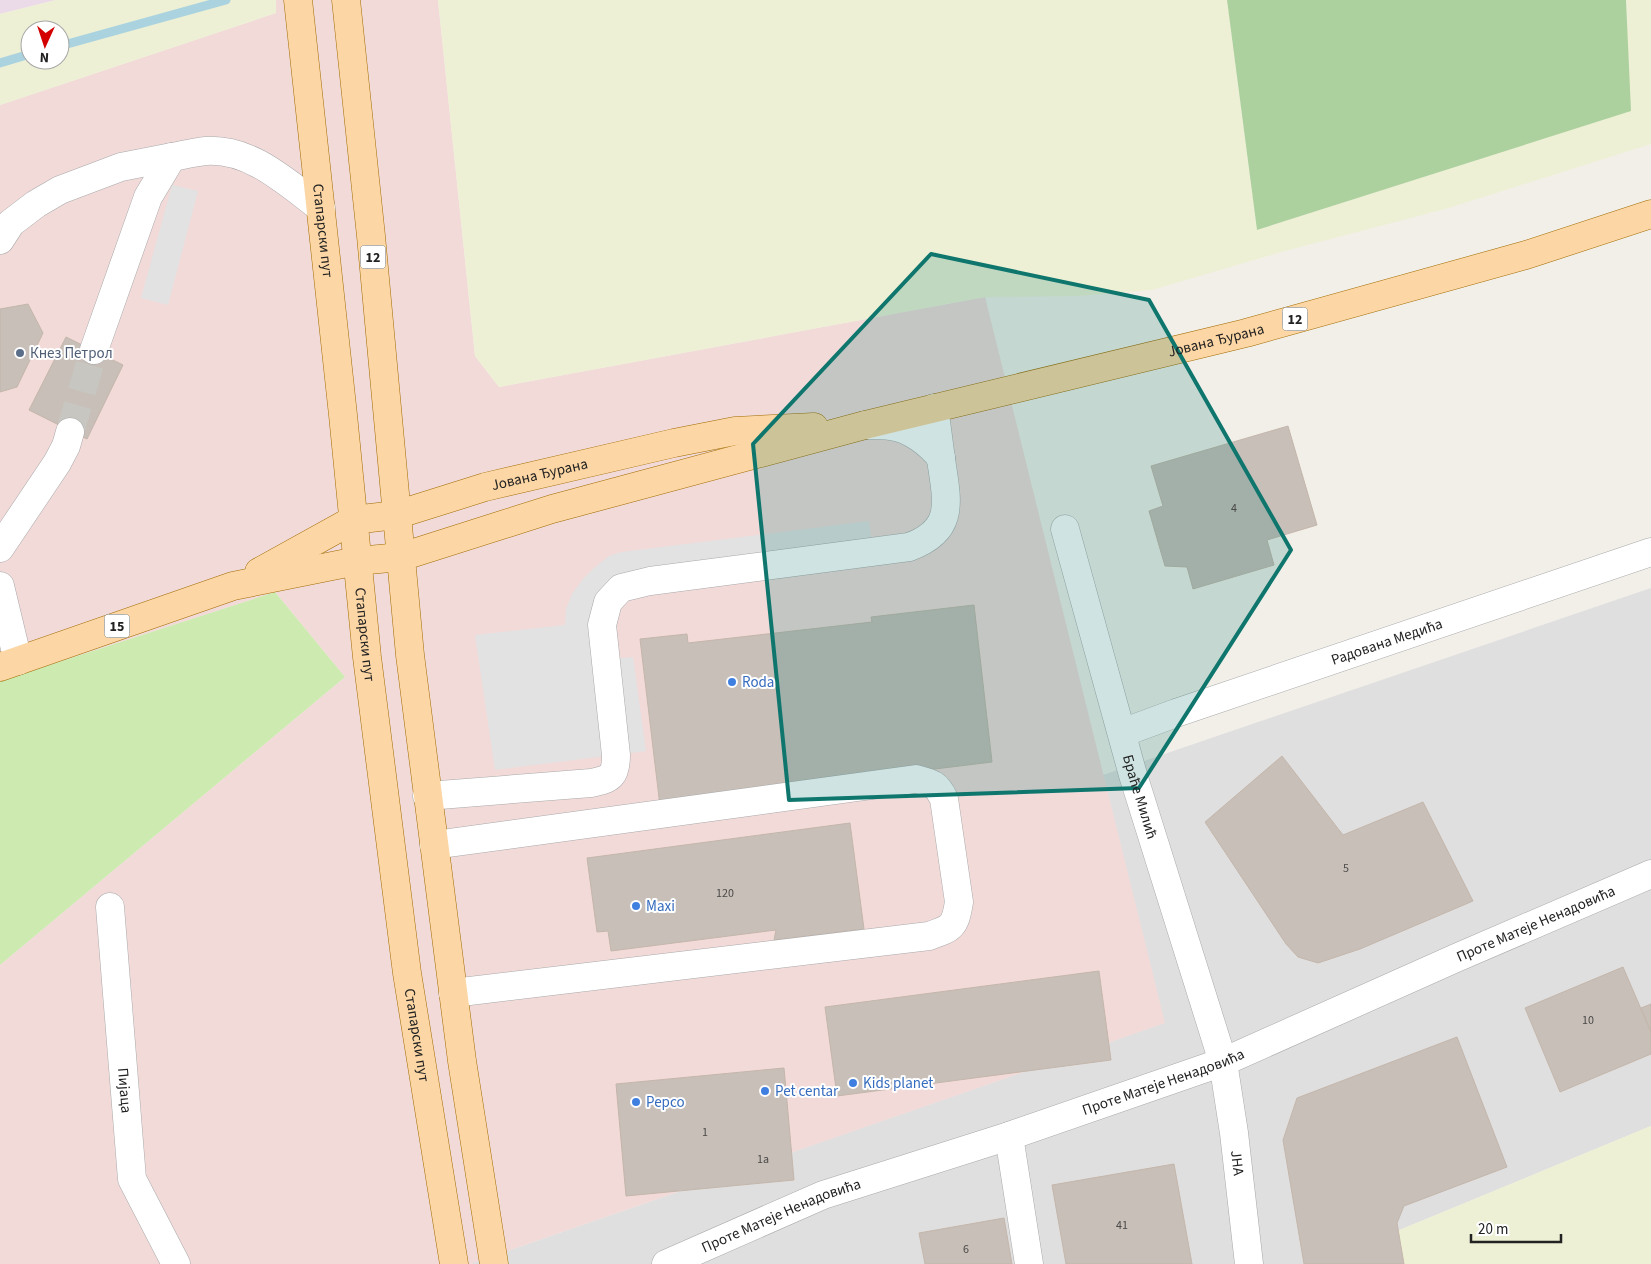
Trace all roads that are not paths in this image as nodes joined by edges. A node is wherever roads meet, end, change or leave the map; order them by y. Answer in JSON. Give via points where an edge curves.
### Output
{"nodes":[{"id":1,"x":298,"y":0,"type":"edge"},
{"id":2,"x":346,"y":0,"type":"edge"},
{"id":3,"x":172,"y":157,"type":"junction"},
{"id":4,"x":321,"y":208,"type":"junction"},
{"id":5,"x":1651,"y":214,"type":"edge"},
{"id":6,"x":0,"y":240,"type":"edge"},
{"id":7,"x":94,"y":350,"type":"tunnel mouth"},
{"id":8,"x":934,"y":408,"type":"junction"},
{"id":9,"x":865,"y":425,"type":"junction"},
{"id":10,"x":70,"y":432,"type":"tunnel mouth"},
{"id":11,"x":941,"y":458,"type":"junction"},
{"id":12,"x":396,"y":515,"type":"junction"},
{"id":13,"x":353,"y":520,"type":"junction"},
{"id":14,"x":1065,"y":529,"type":"dead end"},
{"id":15,"x":0,"y":548,"type":"edge"},
{"id":16,"x":1651,"y":552,"type":"edge"},
{"id":17,"x":401,"y":556,"type":"junction"},
{"id":18,"x":357,"y":561,"type":"junction"},
{"id":19,"x":0,"y":586,"type":"edge"},
{"id":20,"x":233,"y":586,"type":"junction"},
{"id":21,"x":9,"y":664,"type":"edge"},
{"id":22,"x":1122,"y":733,"type":"junction"},
{"id":23,"x":427,"y":796,"type":"junction"},
{"id":24,"x":434,"y":845,"type":"junction"},
{"id":25,"x":1651,"y":874,"type":"edge"},
{"id":26,"x":110,"y":907,"type":"dead end"},
{"id":27,"x":453,"y":993,"type":"junction"},
{"id":28,"x":1222,"y":1062,"type":"junction"},
{"id":29,"x":1008,"y":1136,"type":"junction"},
{"id":30,"x":176,"y":1264,"type":"edge"},
{"id":31,"x":454,"y":1264,"type":"edge"},
{"id":32,"x":494,"y":1264,"type":"edge"},
{"id":33,"x":666,"y":1264,"type":"edge"},
{"id":34,"x":1029,"y":1264,"type":"edge"},
{"id":35,"x":1249,"y":1264,"type":"edge"}],
"edges":[{"from":1,"to":4,"type":"main road","name":"Стапарски пут"},
{"from":2,"to":12,"type":"main road","number":"12"},
{"from":3,"to":4,"type":"street","via":[[208,151],[237,155],[261,164]]},
{"from":3,"to":6,"type":"street","via":[[121,167],[60,190],[11,224]]},
{"from":3,"to":7,"type":"street","via":[[148,197]]},
{"from":4,"to":13,"type":"main road","name":"Стапарски пут"},
{"from":5,"to":8,"type":"main road","name":"Јована Ђурана","number":"12","via":[[1526,255],[1246,333]]},
{"from":8,"to":9,"type":"main road","name":"Јована Ђурана","number":"12"},
{"from":8,"to":11,"type":"street"},
{"from":9,"to":11,"type":"street","via":[[893,426],[905,431],[924,440]]},
{"from":9,"to":12,"type":"main road","name":"Јована Ђурана","number":"12","via":[[735,431],[485,487]]},
{"from":9,"to":17,"type":"main road","name":"Јована Ђурана","number":"12","via":[[552,509]]},
{"from":10,"to":15,"type":"street","via":[[57,463]]},
{"from":11,"to":23,"type":"street","via":[[946,508],[941,524],[923,542],[909,547],[650,581],[620,588],[608,602],[602,625],[616,761],[613,775],[605,780],[582,784]]},
{"from":12,"to":13,"type":"main road","name":"Јована Ђурана","number":"12"},
{"from":12,"to":17,"type":"main road","number":"12"},
{"from":13,"to":18,"type":"main road","name":"Стапарски пут"},
{"from":13,"to":20,"type":"main road","name":"Јована Ђурана","number":"15"},
{"from":14,"to":22,"type":"street","name":"Браће Милић"},
{"from":16,"to":22,"type":"street","name":"Радована Медића"},
{"from":17,"to":18,"type":"main road","name":"Јована Ђурана","number":"12"},
{"from":17,"to":23,"type":"main road"},
{"from":18,"to":20,"type":"main road","name":"Јована Ђурана","number":"15"},
{"from":18,"to":31,"type":"main road","name":"Стапарски пут","via":[[407,974]]},
{"from":19,"to":21,"type":"street"},
{"from":20,"to":21,"type":"main road","name":"Јована Ђурана","number":"15"},
{"from":22,"to":28,"type":"street","name":"Браће Милић"},
{"from":23,"to":24,"type":"main road"},
{"from":24,"to":27,"type":"main road"},
{"from":24,"to":27,"type":"street","via":[[916,779],[939,788],[944,799],[960,902],[956,919],[948,930],[929,936]]},
{"from":25,"to":28,"type":"street","name":"Проте Матеје Ненадовића"},
{"from":26,"to":30,"type":"street","name":"Пијаца","via":[[132,1179]]},
{"from":27,"to":32,"type":"main road"},
{"from":28,"to":29,"type":"street","name":"Проте Матеје Ненадовића"},
{"from":28,"to":35,"type":"street","name":"ЈНА"},
{"from":29,"to":33,"type":"street","name":"Проте Матеје Ненадовића","via":[[822,1195]]},
{"from":29,"to":34,"type":"street"}]}
